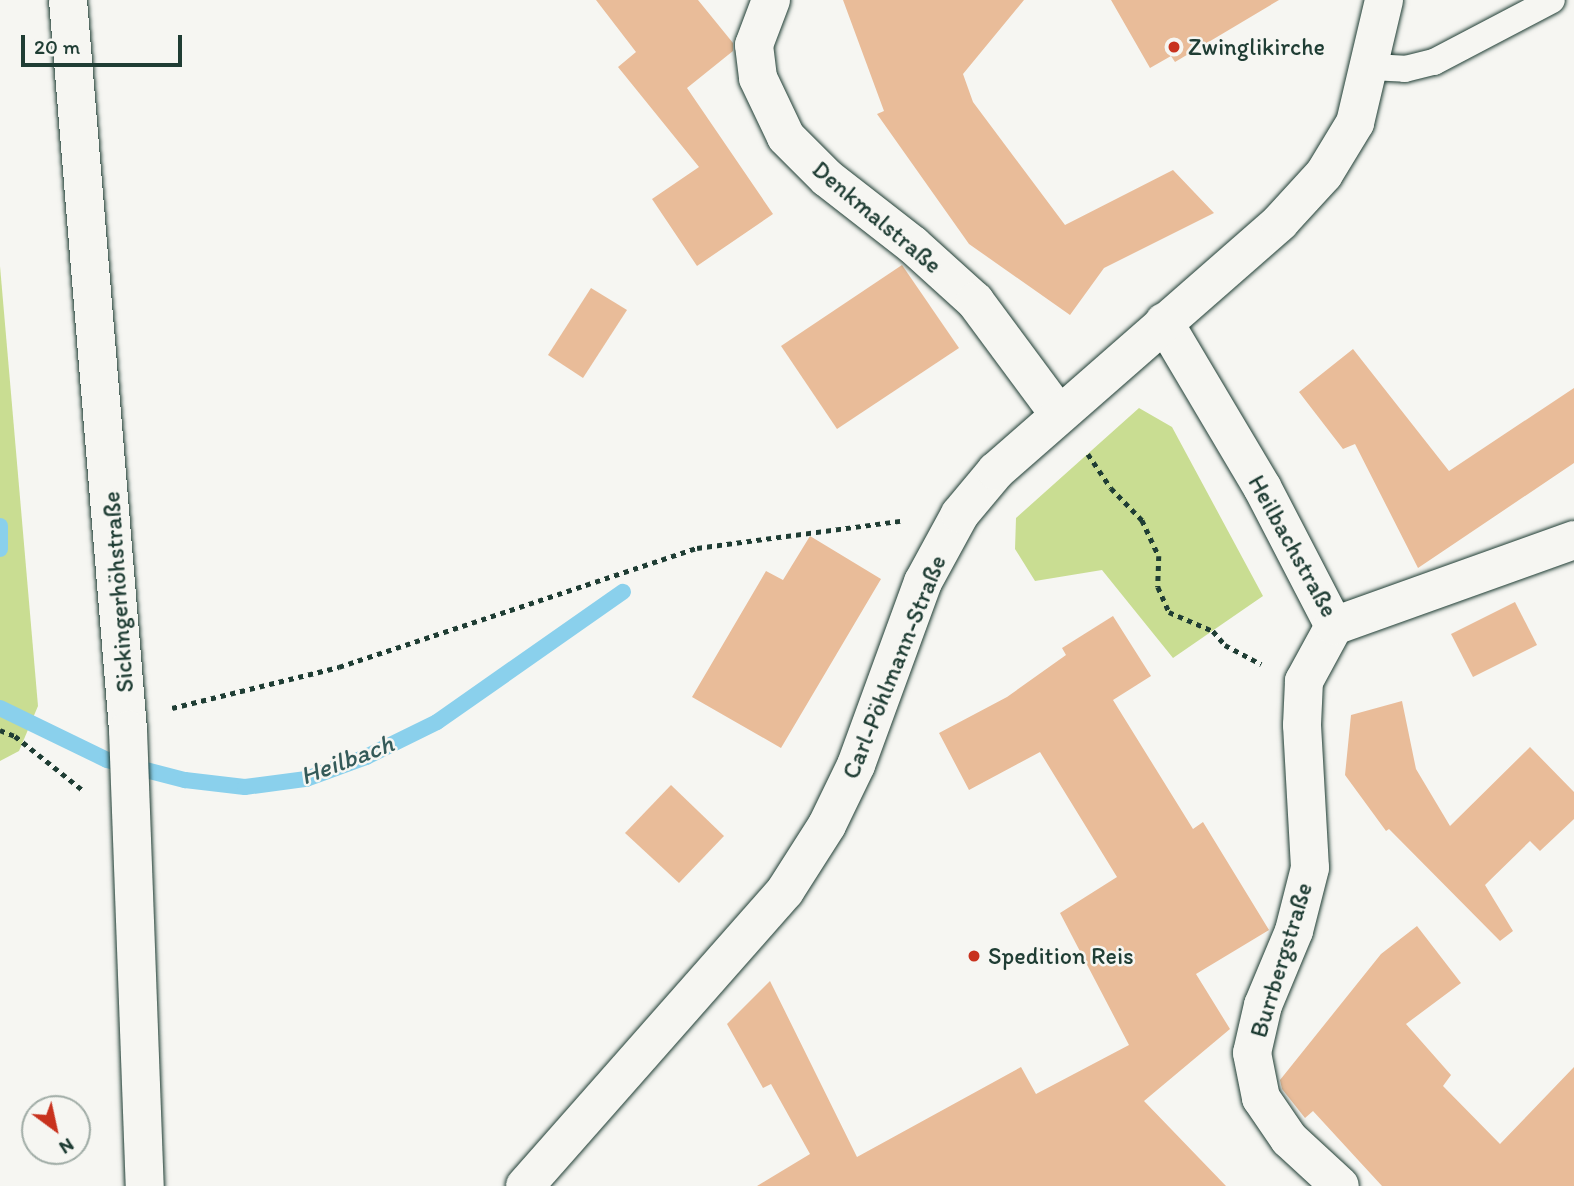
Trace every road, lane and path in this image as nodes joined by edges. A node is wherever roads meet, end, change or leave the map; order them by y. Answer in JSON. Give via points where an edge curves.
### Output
{"nodes":[{"id":1,"x":68,"y":0,"type":"edge"},
{"id":2,"x":771,"y":0,"type":"edge"},
{"id":3,"x":1384,"y":0,"type":"edge"},
{"id":4,"x":1552,"y":0,"type":"edge"},
{"id":5,"x":1371,"y":67,"type":"junction"},
{"id":6,"x":1164,"y":322,"type":"junction"},
{"id":7,"x":1058,"y":413,"type":"junction"},
{"id":8,"x":960,"y":514,"type":"junction"},
{"id":9,"x":1574,"y":540,"type":"edge"},
{"id":10,"x":1334,"y":625,"type":"junction"},
{"id":11,"x":1304,"y":681,"type":"junction"},
{"id":12,"x":128,"y":725,"type":"junction"},
{"id":13,"x":0,"y":730,"type":"edge"},
{"id":14,"x":87,"y":793,"type":"dead end"},
{"id":15,"x":145,"y":1186,"type":"edge"},
{"id":16,"x":525,"y":1186,"type":"edge"},
{"id":17,"x":1340,"y":1186,"type":"edge"}],
"edges":[{"from":1,"to":12,"type":"street","name":"Sickingerhöhstraße"},
{"from":2,"to":7,"type":"street","name":"Denkmalstraße","via":[[754,45],[758,78],[786,137],[827,178],[914,245],[975,301]]},
{"from":3,"to":5,"type":"street","name":"Carl-Pöhlmann-Straße"},
{"from":4,"to":5,"type":"lane","via":[[1434,62],[1405,69]]},
{"from":5,"to":6,"type":"street","name":"Carl-Pöhlmann-Straße","via":[[1355,123],[1324,174],[1280,222]]},
{"from":6,"to":7,"type":"street","name":"Carl-Pöhlmann-Straße"},
{"from":6,"to":10,"type":"street","name":"Heilbachstraße","via":[[1262,487]]},
{"from":7,"to":8,"type":"street","name":"Carl-Pöhlmann-Straße","via":[[996,471]]},
{"from":7,"to":11,"type":"path","via":[[1111,488],[1142,520],[1159,556],[1158,587],[1169,612],[1213,631],[1248,659]]},
{"from":8,"to":12,"type":"path","via":[[697,548],[339,667]]},
{"from":8,"to":16,"type":"street","name":"Carl-Pöhlmann-Straße","via":[[923,582],[856,765],[827,825],[785,891]]},
{"from":9,"to":10,"type":"street","name":"Heilbachstraße"},
{"from":10,"to":11,"type":"street","name":"Burrbergstraße"},
{"from":11,"to":17,"type":"street","name":"Burrbergstraße","via":[[1310,868],[1252,1054],[1261,1098],[1289,1139]]},
{"from":12,"to":15,"type":"street","name":"Sickingerhöhstraße"},
{"from":13,"to":14,"type":"path","via":[[15,736]]}]}
